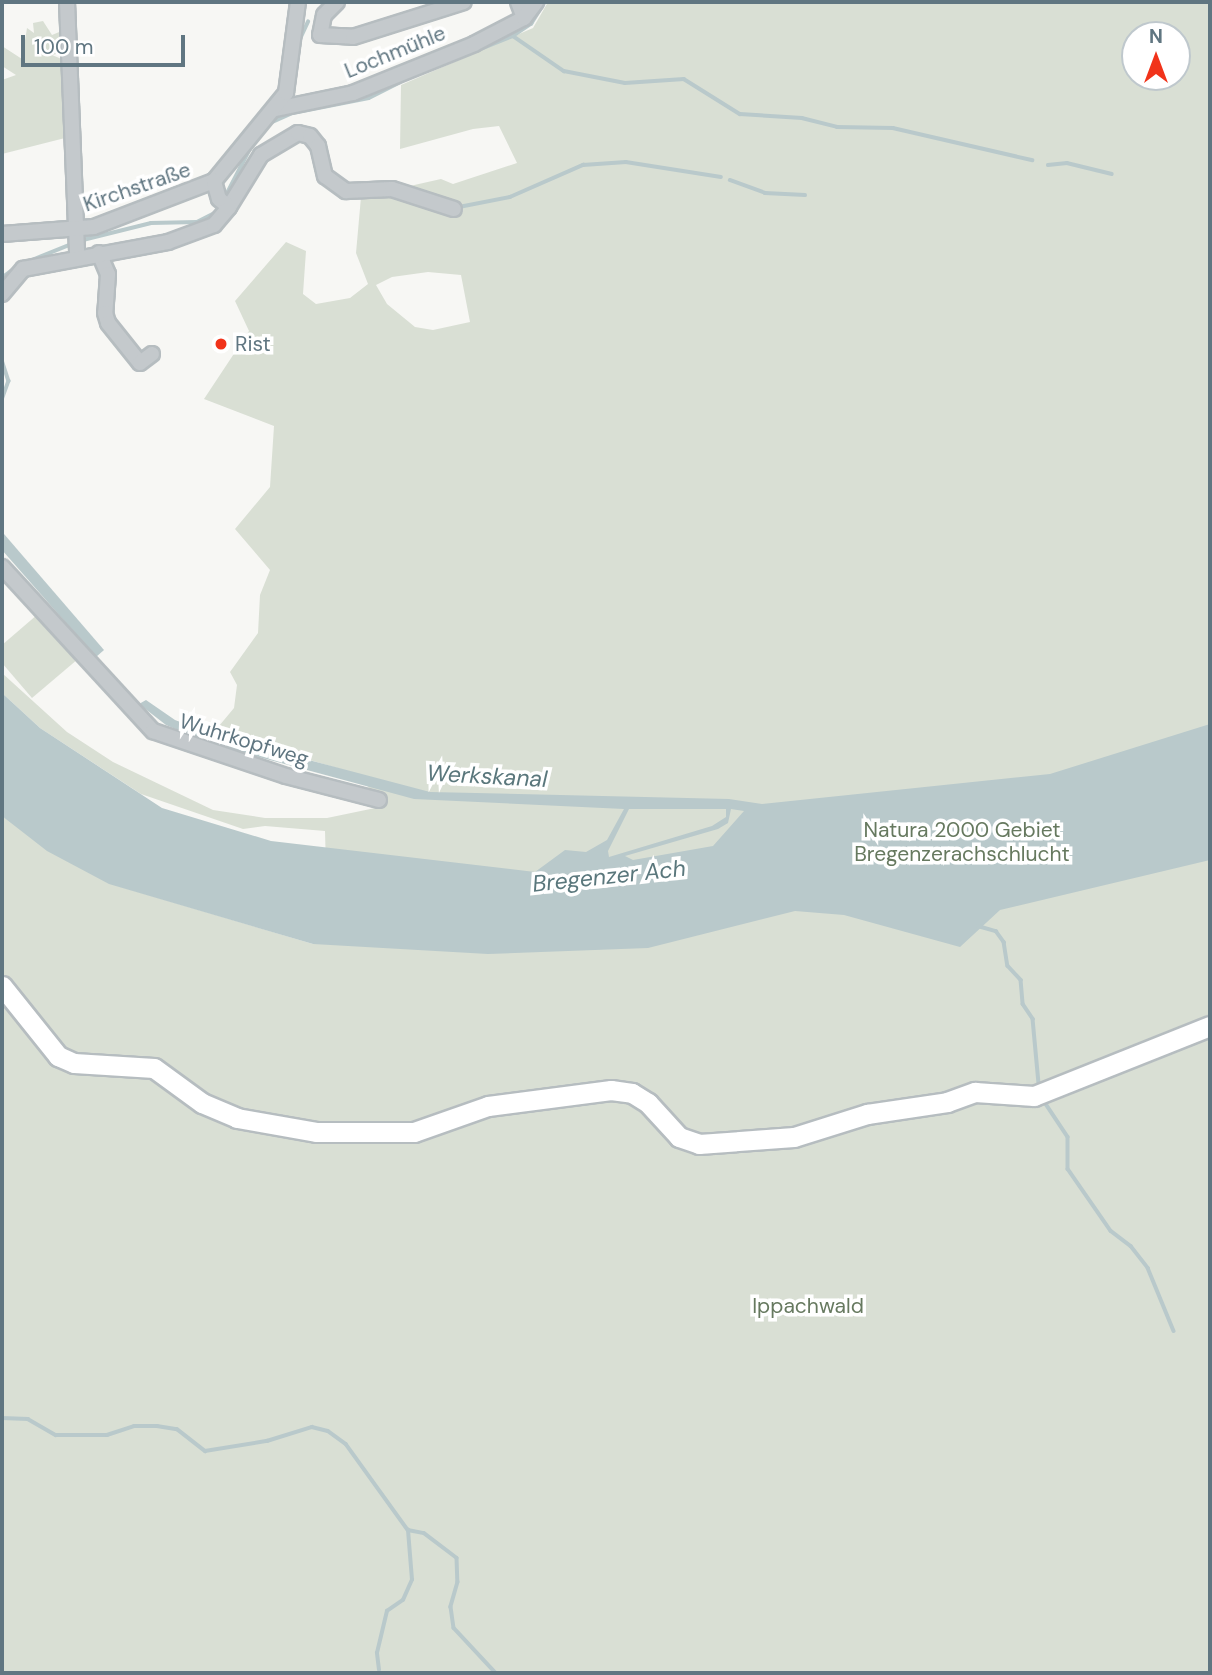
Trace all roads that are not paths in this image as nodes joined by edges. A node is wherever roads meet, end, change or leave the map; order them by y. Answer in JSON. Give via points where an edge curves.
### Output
{"nodes":[{"id":1,"x":67,"y":2,"type":"edge"},
{"id":2,"x":298,"y":2,"type":"edge"},
{"id":3,"x":337,"y":2,"type":"edge"},
{"id":4,"x":464,"y":2,"type":"edge"},
{"id":5,"x":518,"y":2,"type":"edge"},
{"id":6,"x":537,"y":2,"type":"edge"},
{"id":7,"x":524,"y":18,"type":"junction"},
{"id":8,"x":276,"y":109,"type":"junction"},
{"id":9,"x":214,"y":181,"type":"junction"},
{"id":10,"x":224,"y":203,"type":"junction"},
{"id":11,"x":454,"y":209,"type":"dead end"},
{"id":12,"x":73,"y":232,"type":"junction"},
{"id":13,"x":2,"y":234,"type":"edge"},
{"id":14,"x":99,"y":253,"type":"junction"},
{"id":15,"x":77,"y":254,"type":"junction"},
{"id":16,"x":2,"y":294,"type":"edge"},
{"id":17,"x":152,"y":354,"type":"dead end"},
{"id":18,"x":2,"y":567,"type":"edge"},
{"id":19,"x":379,"y":800,"type":"dead end"},
{"id":20,"x":2,"y":986,"type":"edge"},
{"id":21,"x":1210,"y":1026,"type":"edge"}],
"edges":[{"from":1,"to":12,"type":"street"},
{"from":2,"to":8,"type":"street","name":"Kirchstraße","via":[[291,76]]},
{"from":3,"to":4,"type":"street","name":"Lochmühle","via":[[324,15],[320,35],[353,37]]},
{"from":5,"to":7,"type":"street"},
{"from":6,"to":7,"type":"street","name":"Lochmühle"},
{"from":7,"to":8,"type":"street","name":"Lochmühle","via":[[353,93]]},
{"from":8,"to":9,"type":"street","name":"Kirchstraße","via":[[251,132]]},
{"from":9,"to":10,"type":"street"},
{"from":9,"to":12,"type":"street","name":"Kirchstraße","via":[[117,221]]},
{"from":10,"to":11,"type":"street","via":[[261,155],[298,133],[310,136],[318,146],[325,176],[355,193],[370,187],[391,189]]},
{"from":10,"to":14,"type":"street","via":[[214,225]]},
{"from":12,"to":13,"type":"street","name":"Kirchstraße"},
{"from":12,"to":15,"type":"street"},
{"from":14,"to":15,"type":"street"},
{"from":14,"to":17,"type":"street","via":[[108,274],[108,323],[140,363]]},
{"from":15,"to":16,"type":"street","via":[[23,269]]},
{"from":18,"to":19,"type":"street","name":"Wuhrkopfweg","via":[[153,731],[286,776]]},
{"from":20,"to":21,"type":"street","via":[[58,1056],[74,1063],[153,1068],[202,1103],[237,1118],[316,1132],[414,1132],[488,1106],[611,1090],[640,1098],[678,1137],[699,1144],[794,1137],[867,1114],[947,1102],[975,1092],[1034,1096]]}]}
